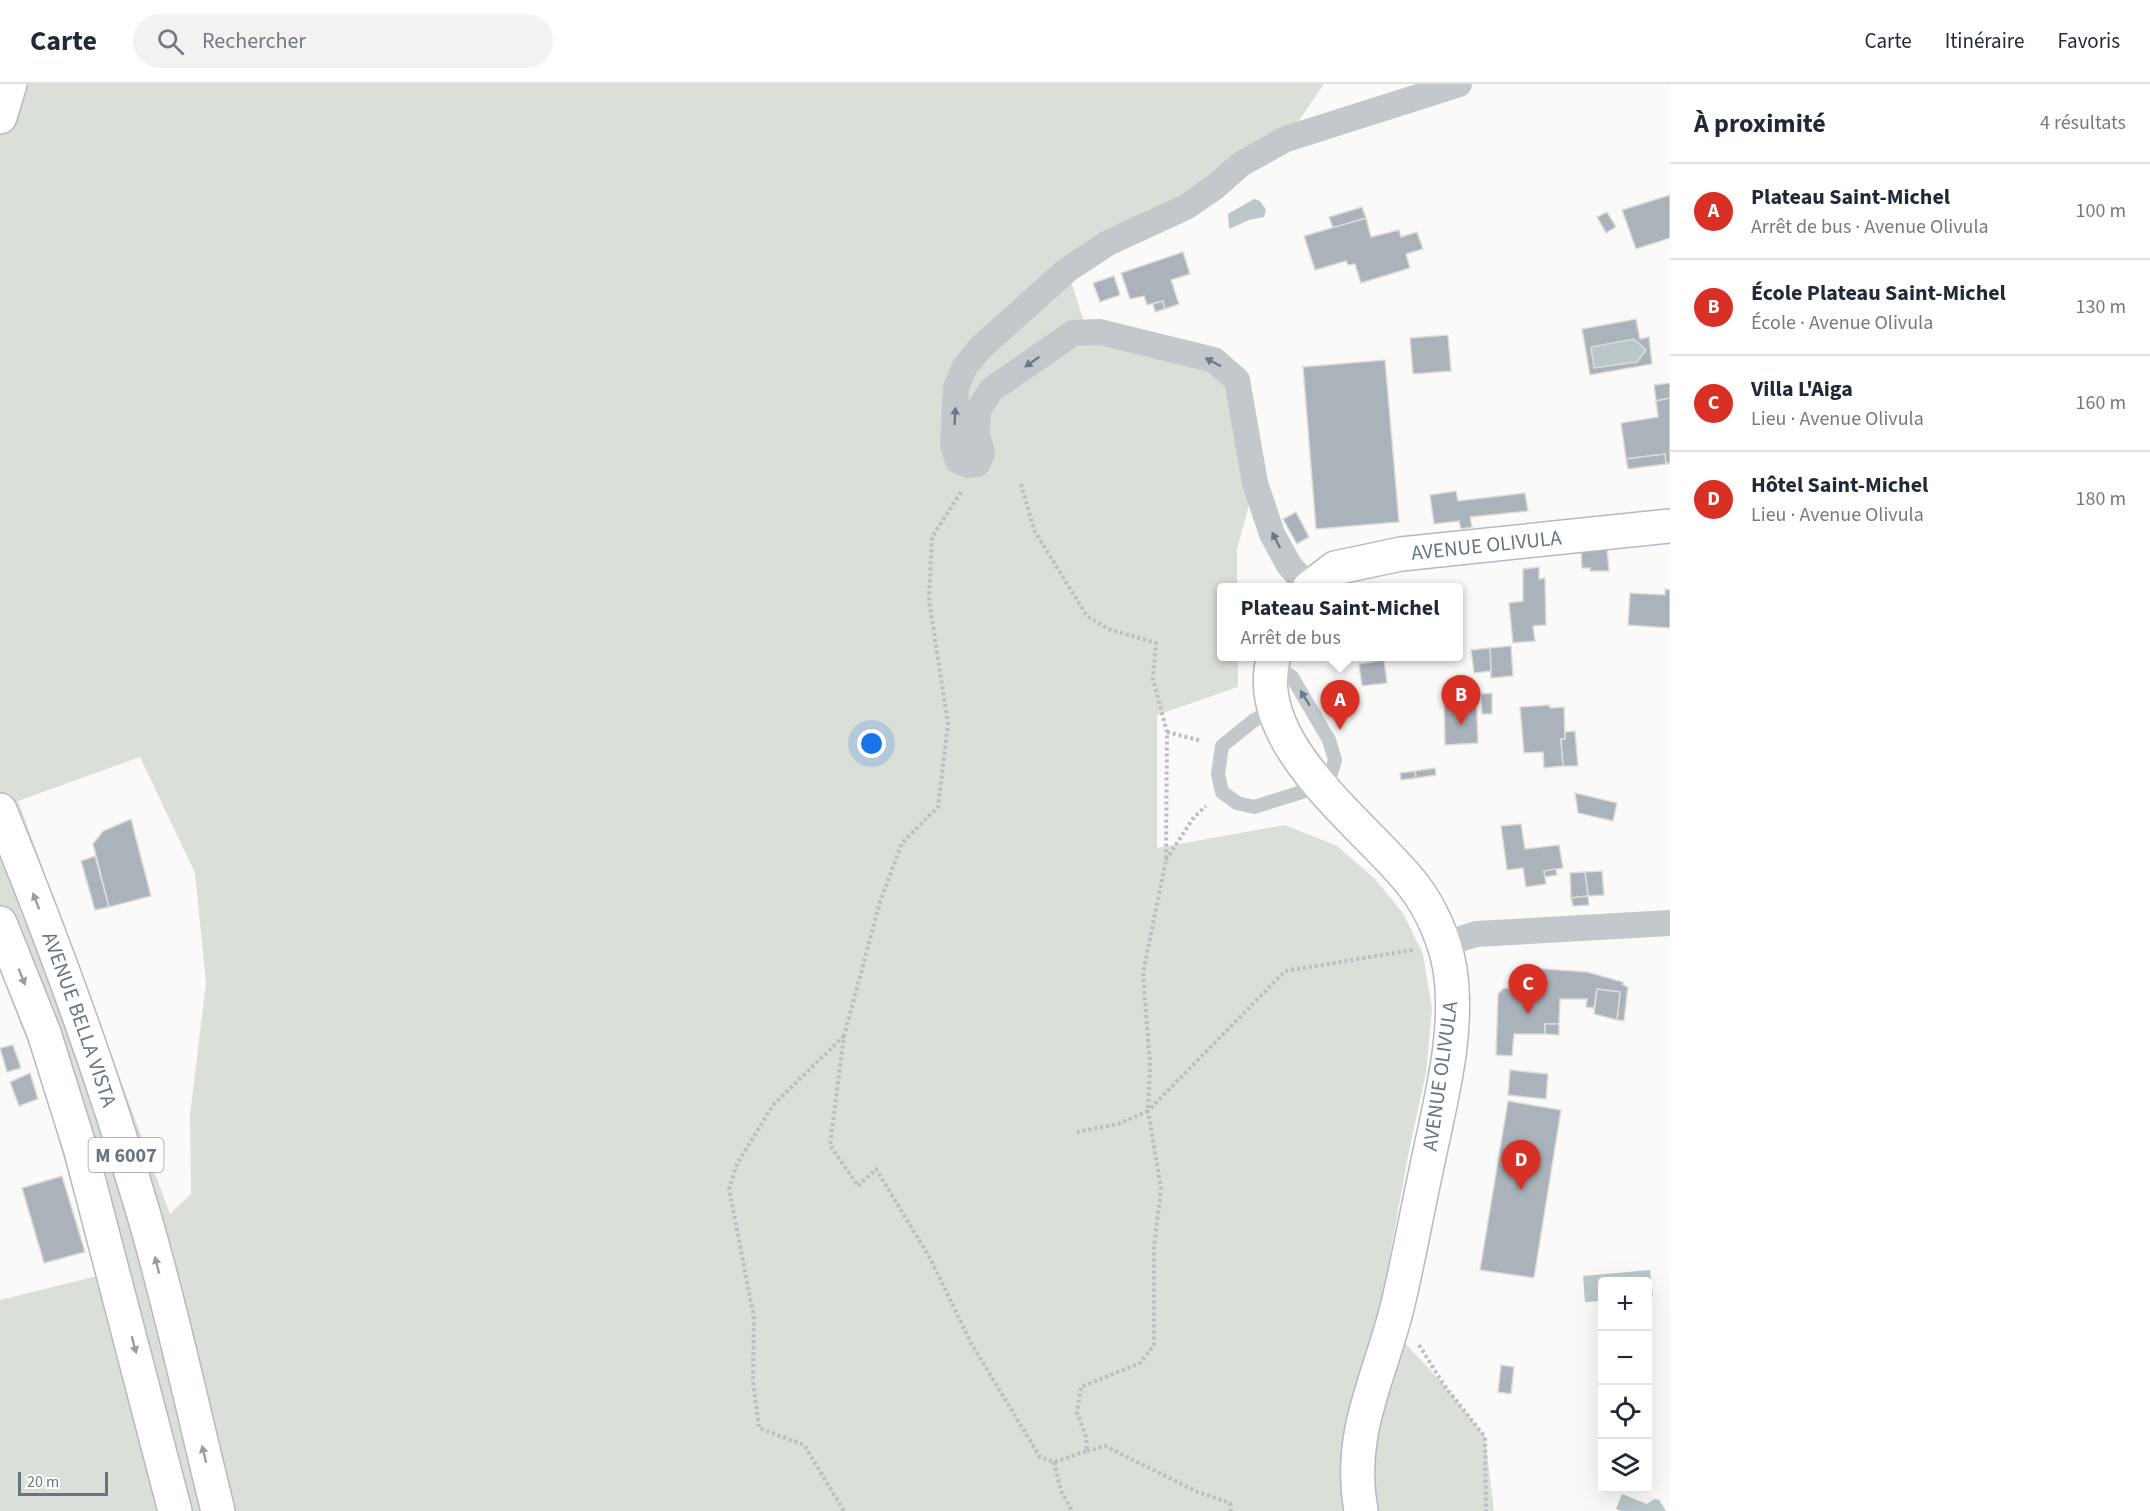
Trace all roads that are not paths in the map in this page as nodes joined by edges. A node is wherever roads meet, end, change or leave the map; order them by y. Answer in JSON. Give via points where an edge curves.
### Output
{"nodes":[{"id":1,"x":10,"y":84,"type":"edge"},
{"id":2,"x":1459,"y":84,"type":"edge"},
{"id":3,"x":0,"y":117,"type":"edge"},
{"id":4,"x":1670,"y":526,"type":"edge"},
{"id":5,"x":1305,"y":583,"type":"edge"},
{"id":6,"x":1316,"y":583,"type":"edge"},
{"id":7,"x":1273,"y":661,"type":"edge"},
{"id":8,"x":1274,"y":661,"type":"edge"},
{"id":9,"x":1273,"y":710,"type":"junction"},
{"id":10,"x":1321,"y":786,"type":"junction"},
{"id":11,"x":0,"y":810,"type":"edge"},
{"id":12,"x":0,"y":923,"type":"edge"},
{"id":13,"x":1670,"y":923,"type":"edge"},
{"id":14,"x":1445,"y":944,"type":"junction"},
{"id":15,"x":95,"y":1060,"type":"junction"},
{"id":16,"x":57,"y":1076,"type":"junction"},
{"id":17,"x":144,"y":1214,"type":"junction"},
{"id":18,"x":101,"y":1226,"type":"junction"},
{"id":19,"x":175,"y":1511,"type":"edge"},
{"id":20,"x":218,"y":1511,"type":"edge"},
{"id":21,"x":1361,"y":1511,"type":"edge"}],
"edges":[{"from":1,"to":3,"type":"main road"},
{"from":5,"to":2,"type":"street","one_way":true,"via":[[1289,565],[1272,534],[1255,483],[1237,380],[1214,360],[1100,332],[1073,333],[991,390],[978,410],[977,435],[982,453],[977,464],[968,465],[958,461],[953,445],[956,388],[964,368],[980,348],[1067,270],[1108,243],[1186,207],[1241,164],[1286,139]]},
{"from":4,"to":6,"type":"main road","name":"AVENUE OLIVULA","via":[[1401,554],[1335,568]]},
{"from":7,"to":9,"type":"main road","name":"AVENUE OLIVULA","via":[[1269,684]]},
{"from":10,"to":8,"type":"lane","one_way":true,"via":[[1334,772],[1329,740],[1292,677]]},
{"from":9,"to":10,"type":"main road","name":"AVENUE OLIVULA","via":[[1293,748]]},
{"from":9,"to":10,"type":"lane","via":[[1222,746],[1218,774],[1222,792],[1237,803],[1254,807]]},
{"from":10,"to":14,"type":"main road","name":"AVENUE OLIVULA","via":[[1413,886]]},
{"from":15,"to":11,"type":"main road","name":"AVENUE BELLA VISTA","number":"M 6007","one_way":true},
{"from":12,"to":16,"type":"main road","name":"AVENUE BELLA VISTA","number":"M 6007","one_way":true},
{"from":13,"to":14,"type":"street","via":[[1476,934]]},
{"from":14,"to":21,"type":"main road","name":"AVENUE OLIVULA","via":[[1454,1002],[1452,1024],[1397,1308],[1360,1427],[1357,1467]]},
{"from":15,"to":16,"type":"main road"},
{"from":15,"to":17,"type":"main road","name":"AVENUE BELLA VISTA","number":"M 6007"},
{"from":16,"to":18,"type":"main road","name":"AVENUE BELLA VISTA","number":"M 6007"},
{"from":17,"to":18,"type":"main road"},
{"from":20,"to":17,"type":"main road","name":"AVENUE BELLA VISTA","number":"M 6007","one_way":true},
{"from":18,"to":19,"type":"main road","name":"AVENUE BELLA VISTA","number":"M 6007","one_way":true}]}
